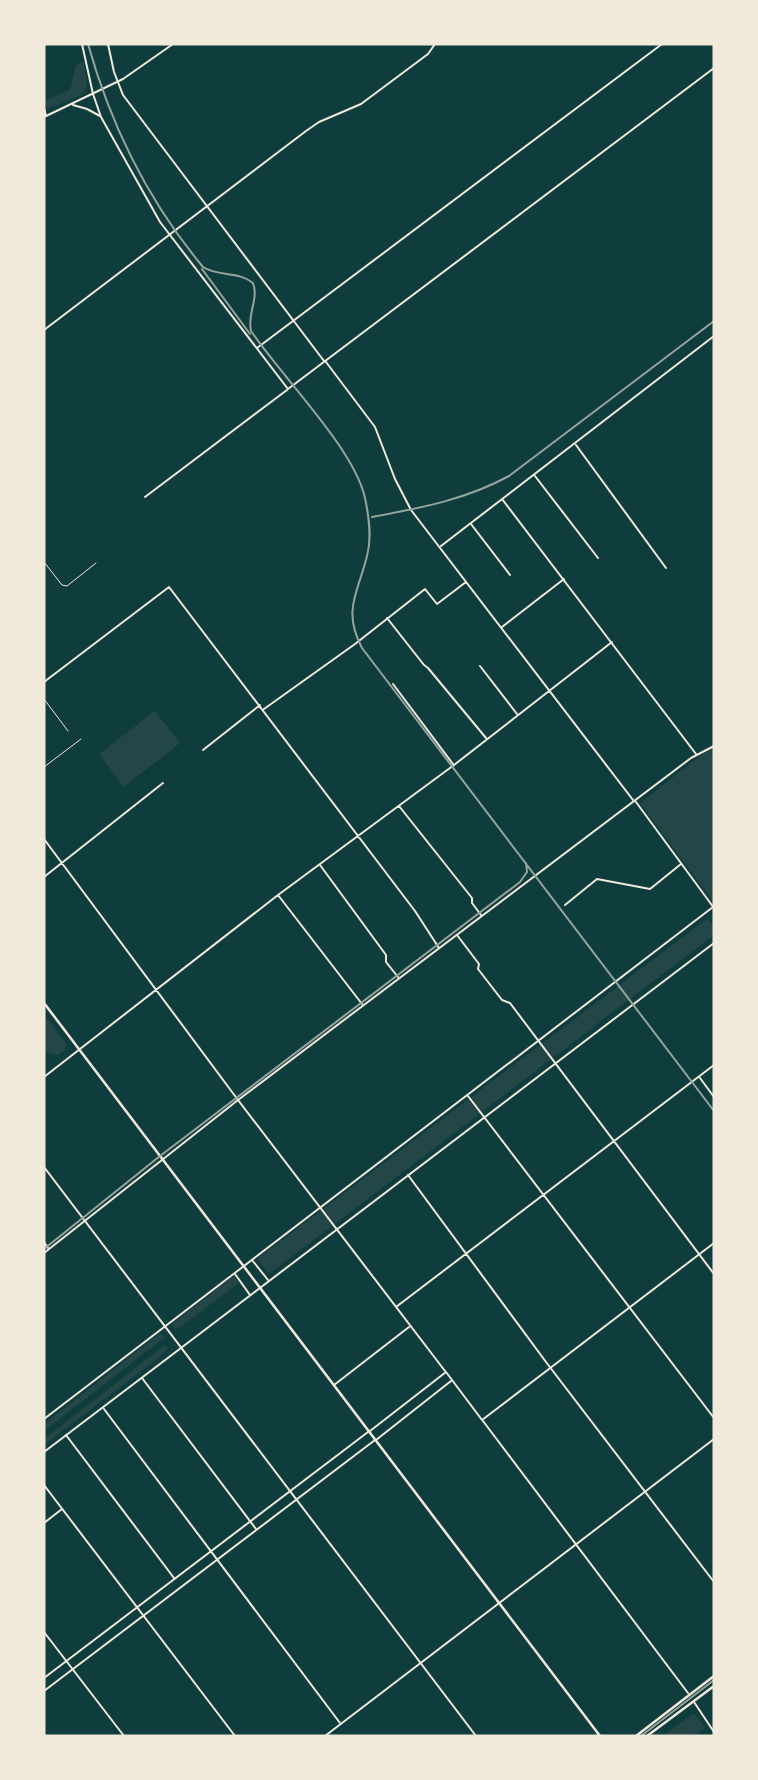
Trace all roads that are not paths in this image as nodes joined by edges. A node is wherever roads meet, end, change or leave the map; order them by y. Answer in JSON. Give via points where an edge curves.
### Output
{"nodes":[{"id":1,"x":82,"y":44,"type":"edge"},
{"id":2,"x":108,"y":44,"type":"edge"},
{"id":3,"x":173,"y":44,"type":"edge"},
{"id":4,"x":435,"y":44,"type":"edge"},
{"id":5,"x":662,"y":44,"type":"edge"},
{"id":6,"x":714,"y":68,"type":"edge"},
{"id":7,"x":118,"y":81,"type":"junction"},
{"id":8,"x":93,"y":94,"type":"junction"},
{"id":9,"x":72,"y":105,"type":"junction"},
{"id":10,"x":44,"y":108,"type":"edge"},
{"id":11,"x":45,"y":117,"type":"edge"},
{"id":12,"x":101,"y":117,"type":"junction"},
{"id":13,"x":208,"y":206,"type":"junction"},
{"id":14,"x":170,"y":235,"type":"junction"},
{"id":15,"x":293,"y":320,"type":"junction"},
{"id":16,"x":44,"y":330,"type":"edge"},
{"id":17,"x":714,"y":337,"type":"edge"},
{"id":18,"x":256,"y":349,"type":"junction"},
{"id":19,"x":325,"y":362,"type":"junction"},
{"id":20,"x":288,"y":389,"type":"junction"},
{"id":21,"x":575,"y":444,"type":"junction"},
{"id":22,"x":534,"y":475,"type":"junction"},
{"id":23,"x":145,"y":497,"type":"dead end"},
{"id":24,"x":502,"y":499,"type":"junction"},
{"id":25,"x":470,"y":523,"type":"junction"},
{"id":26,"x":440,"y":547,"type":"junction"},
{"id":27,"x":598,"y":558,"type":"dead end"},
{"id":28,"x":44,"y":562,"type":"edge"},
{"id":29,"x":96,"y":563,"type":"dead end"},
{"id":30,"x":666,"y":568,"type":"dead end"},
{"id":31,"x":510,"y":575,"type":"dead end"},
{"id":32,"x":564,"y":579,"type":"junction"},
{"id":33,"x":466,"y":582,"type":"junction"},
{"id":34,"x":387,"y":618,"type":"junction"},
{"id":35,"x":502,"y":628,"type":"junction"},
{"id":36,"x":612,"y":642,"type":"junction"},
{"id":37,"x":480,"y":666,"type":"dead end"},
{"id":38,"x":44,"y":682,"type":"edge"},
{"id":39,"x":393,"y":684,"type":"dead end"},
{"id":40,"x":550,"y":692,"type":"junction"},
{"id":41,"x":44,"y":699,"type":"edge"},
{"id":42,"x":260,"y":705,"type":"junction"},
{"id":43,"x":263,"y":710,"type":"junction"},
{"id":44,"x":518,"y":715,"type":"junction"},
{"id":45,"x":68,"y":731,"type":"dead end"},
{"id":46,"x":81,"y":739,"type":"dead end"},
{"id":47,"x":486,"y":739,"type":"junction"},
{"id":48,"x":714,"y":746,"type":"edge"},
{"id":49,"x":203,"y":750,"type":"dead end"},
{"id":50,"x":697,"y":755,"type":"junction"},
{"id":51,"x":454,"y":765,"type":"junction"},
{"id":52,"x":44,"y":767,"type":"edge"},
{"id":53,"x":163,"y":783,"type":"dead end"},
{"id":54,"x":634,"y":801,"type":"junction"},
{"id":55,"x":399,"y":806,"type":"junction"},
{"id":56,"x":358,"y":836,"type":"junction"},
{"id":57,"x":44,"y":839,"type":"edge"},
{"id":58,"x":62,"y":863,"type":"junction"},
{"id":59,"x":319,"y":864,"type":"junction"},
{"id":60,"x":681,"y":864,"type":"junction"},
{"id":61,"x":44,"y":877,"type":"edge"},
{"id":62,"x":278,"y":895,"type":"junction"},
{"id":63,"x":565,"y":905,"type":"dead end"},
{"id":64,"x":714,"y":908,"type":"edge"},
{"id":65,"x":482,"y":916,"type":"junction"},
{"id":66,"x":457,"y":935,"type":"junction"},
{"id":67,"x":714,"y":943,"type":"edge"},
{"id":68,"x":439,"y":948,"type":"junction"},
{"id":69,"x":399,"y":978,"type":"junction"},
{"id":70,"x":156,"y":990,"type":"junction"},
{"id":71,"x":44,"y":1003,"type":"edge"},
{"id":72,"x":363,"y":1005,"type":"junction"},
{"id":73,"x":537,"y":1042,"type":"junction"},
{"id":74,"x":79,"y":1050,"type":"junction"},
{"id":75,"x":554,"y":1064,"type":"junction"},
{"id":76,"x":714,"y":1065,"type":"edge"},
{"id":77,"x":44,"y":1077,"type":"edge"},
{"id":78,"x":699,"y":1077,"type":"junction"},
{"id":79,"x":467,"y":1095,"type":"junction"},
{"id":80,"x":714,"y":1097,"type":"edge"},
{"id":81,"x":238,"y":1100,"type":"junction"},
{"id":82,"x":484,"y":1117,"type":"junction"},
{"id":83,"x":613,"y":1142,"type":"junction"},
{"id":84,"x":163,"y":1160,"type":"junction"},
{"id":85,"x":44,"y":1167,"type":"edge"},
{"id":86,"x":408,"y":1175,"type":"junction"},
{"id":87,"x":543,"y":1195,"type":"junction"},
{"id":88,"x":320,"y":1208,"type":"junction"},
{"id":89,"x":85,"y":1221,"type":"junction"},
{"id":90,"x":337,"y":1229,"type":"junction"},
{"id":91,"x":44,"y":1242,"type":"edge"},
{"id":92,"x":714,"y":1243,"type":"edge"},
{"id":93,"x":49,"y":1249,"type":"junction"},
{"id":94,"x":44,"y":1253,"type":"edge"},
{"id":95,"x":466,"y":1254,"type":"junction"},
{"id":96,"x":699,"y":1255,"type":"junction"},
{"id":97,"x":252,"y":1259,"type":"junction"},
{"id":98,"x":244,"y":1266,"type":"junction"},
{"id":99,"x":234,"y":1273,"type":"junction"},
{"id":100,"x":714,"y":1274,"type":"edge"},
{"id":101,"x":269,"y":1281,"type":"junction"},
{"id":102,"x":260,"y":1288,"type":"junction"},
{"id":103,"x":250,"y":1295,"type":"junction"},
{"id":104,"x":395,"y":1307,"type":"junction"},
{"id":105,"x":629,"y":1308,"type":"junction"},
{"id":106,"x":164,"y":1326,"type":"junction"},
{"id":107,"x":410,"y":1326,"type":"junction"},
{"id":108,"x":180,"y":1348,"type":"junction"},
{"id":109,"x":551,"y":1368,"type":"junction"},
{"id":110,"x":446,"y":1372,"type":"junction"},
{"id":111,"x":142,"y":1378,"type":"junction"},
{"id":112,"x":452,"y":1380,"type":"junction"},
{"id":113,"x":334,"y":1385,"type":"junction"},
{"id":114,"x":103,"y":1407,"type":"junction"},
{"id":115,"x":714,"y":1418,"type":"edge"},
{"id":116,"x":44,"y":1419,"type":"edge"},
{"id":117,"x":482,"y":1420,"type":"junction"},
{"id":118,"x":369,"y":1431,"type":"junction"},
{"id":119,"x":66,"y":1435,"type":"junction"},
{"id":120,"x":714,"y":1438,"type":"edge"},
{"id":121,"x":376,"y":1440,"type":"junction"},
{"id":122,"x":44,"y":1452,"type":"edge"},
{"id":123,"x":44,"y":1485,"type":"edge"},
{"id":124,"x":290,"y":1491,"type":"junction"},
{"id":125,"x":645,"y":1491,"type":"junction"},
{"id":126,"x":297,"y":1500,"type":"junction"},
{"id":127,"x":62,"y":1509,"type":"junction"},
{"id":128,"x":251,"y":1521,"type":"junction"},
{"id":129,"x":44,"y":1523,"type":"edge"},
{"id":130,"x":257,"y":1530,"type":"junction"},
{"id":131,"x":576,"y":1544,"type":"junction"},
{"id":132,"x":211,"y":1551,"type":"junction"},
{"id":133,"x":217,"y":1560,"type":"junction"},
{"id":134,"x":175,"y":1578,"type":"junction"},
{"id":135,"x":714,"y":1582,"type":"edge"},
{"id":136,"x":499,"y":1603,"type":"junction"},
{"id":137,"x":138,"y":1607,"type":"junction"},
{"id":138,"x":144,"y":1616,"type":"junction"},
{"id":139,"x":44,"y":1632,"type":"edge"},
{"id":140,"x":66,"y":1661,"type":"junction"},
{"id":141,"x":421,"y":1663,"type":"junction"},
{"id":142,"x":72,"y":1670,"type":"junction"},
{"id":143,"x":714,"y":1676,"type":"edge"},
{"id":144,"x":44,"y":1678,"type":"edge"},
{"id":145,"x":714,"y":1686,"type":"edge"},
{"id":146,"x":44,"y":1692,"type":"edge"},
{"id":147,"x":690,"y":1695,"type":"junction"},
{"id":148,"x":693,"y":1701,"type":"junction"},
{"id":149,"x":341,"y":1724,"type":"junction"},
{"id":150,"x":714,"y":1732,"type":"edge"},
{"id":151,"x":124,"y":1736,"type":"edge"},
{"id":152,"x":235,"y":1736,"type":"edge"},
{"id":153,"x":325,"y":1736,"type":"edge"},
{"id":154,"x":476,"y":1736,"type":"edge"},
{"id":155,"x":600,"y":1736,"type":"edge"},
{"id":156,"x":636,"y":1736,"type":"edge"},
{"id":157,"x":647,"y":1736,"type":"edge"}],
"edges":[{"from":1,"to":8,"type":"street"},
{"from":2,"to":7,"type":"street"},
{"from":3,"to":7,"type":"street"},
{"from":4,"to":13,"type":"street","via":[[361,104],[319,122]]},
{"from":5,"to":15,"type":"street"},
{"from":6,"to":19,"type":"street"},
{"from":7,"to":8,"type":"street"},
{"from":7,"to":13,"type":"street","via":[[123,94]]},
{"from":8,"to":9,"type":"street"},
{"from":8,"to":12,"type":"street"},
{"from":9,"to":11,"type":"street"},
{"from":9,"to":12,"type":"street"},
{"from":10,"to":11,"type":"street"},
{"from":12,"to":14,"type":"street"},
{"from":13,"to":14,"type":"street"},
{"from":13,"to":15,"type":"street"},
{"from":14,"to":16,"type":"street"},
{"from":14,"to":18,"type":"street"},
{"from":15,"to":18,"type":"street"},
{"from":15,"to":19,"type":"street"},
{"from":17,"to":21,"type":"street"},
{"from":18,"to":20,"type":"street"},
{"from":19,"to":20,"type":"street"},
{"from":19,"to":26,"type":"street","via":[[375,427],[405,500]]},
{"from":20,"to":23,"type":"street"},
{"from":21,"to":22,"type":"street"},
{"from":21,"to":30,"type":"street"},
{"from":22,"to":24,"type":"street"},
{"from":22,"to":27,"type":"street"},
{"from":24,"to":25,"type":"street"},
{"from":24,"to":32,"type":"street"},
{"from":25,"to":26,"type":"street"},
{"from":25,"to":31,"type":"street"},
{"from":26,"to":33,"type":"street"},
{"from":28,"to":29,"type":"lane","via":[[67,586]]},
{"from":32,"to":35,"type":"street"},
{"from":32,"to":36,"type":"street"},
{"from":33,"to":34,"type":"street","via":[[437,604],[425,589]]},
{"from":33,"to":35,"type":"street"},
{"from":34,"to":43,"type":"street"},
{"from":34,"to":47,"type":"street"},
{"from":35,"to":40,"type":"street"},
{"from":36,"to":40,"type":"street"},
{"from":36,"to":50,"type":"street"},
{"from":37,"to":44,"type":"street"},
{"from":38,"to":42,"type":"street","via":[[169,587]]},
{"from":39,"to":51,"type":"street"},
{"from":40,"to":44,"type":"street"},
{"from":40,"to":54,"type":"street"},
{"from":41,"to":45,"type":"lane"},
{"from":42,"to":43,"type":"street"},
{"from":42,"to":49,"type":"street"},
{"from":43,"to":56,"type":"street"},
{"from":44,"to":47,"type":"street"},
{"from":46,"to":52,"type":"lane"},
{"from":47,"to":51,"type":"street"},
{"from":48,"to":50,"type":"street"},
{"from":50,"to":54,"type":"street"},
{"from":51,"to":55,"type":"street"},
{"from":53,"to":58,"type":"street"},
{"from":54,"to":60,"type":"street"},
{"from":54,"to":65,"type":"street"},
{"from":55,"to":56,"type":"street"},
{"from":55,"to":65,"type":"street"},
{"from":56,"to":59,"type":"street"},
{"from":56,"to":68,"type":"street"},
{"from":57,"to":58,"type":"street"},
{"from":58,"to":61,"type":"street"},
{"from":58,"to":70,"type":"street"},
{"from":59,"to":62,"type":"street"},
{"from":59,"to":69,"type":"street"},
{"from":60,"to":63,"type":"street","via":[[650,888],[597,878]]},
{"from":60,"to":64,"type":"street"},
{"from":62,"to":70,"type":"street"},
{"from":62,"to":72,"type":"street"},
{"from":64,"to":73,"type":"street"},
{"from":65,"to":66,"type":"street"},
{"from":66,"to":68,"type":"street"},
{"from":66,"to":73,"type":"street","via":[[478,969],[502,1000],[510,1003]]},
{"from":67,"to":75,"type":"street"},
{"from":68,"to":69,"type":"street"},
{"from":69,"to":72,"type":"street"},
{"from":70,"to":74,"type":"street"},
{"from":70,"to":81,"type":"street"},
{"from":71,"to":74,"type":"main road"},
{"from":72,"to":81,"type":"street"},
{"from":73,"to":75,"type":"street"},
{"from":73,"to":79,"type":"street"},
{"from":74,"to":77,"type":"street"},
{"from":74,"to":84,"type":"main road"},
{"from":75,"to":82,"type":"street"},
{"from":75,"to":83,"type":"street"},
{"from":76,"to":78,"type":"street"},
{"from":78,"to":80,"type":"street"},
{"from":78,"to":83,"type":"street"},
{"from":79,"to":82,"type":"street"},
{"from":79,"to":88,"type":"street"},
{"from":81,"to":84,"type":"street"},
{"from":81,"to":88,"type":"street"},
{"from":82,"to":86,"type":"street"},
{"from":82,"to":87,"type":"street"},
{"from":83,"to":87,"type":"street"},
{"from":83,"to":96,"type":"street"},
{"from":84,"to":89,"type":"street"},
{"from":84,"to":98,"type":"main road"},
{"from":85,"to":89,"type":"street"},
{"from":86,"to":90,"type":"street"},
{"from":86,"to":95,"type":"street"},
{"from":87,"to":95,"type":"street"},
{"from":87,"to":105,"type":"street"},
{"from":88,"to":90,"type":"street"},
{"from":88,"to":97,"type":"street"},
{"from":89,"to":93,"type":"street"},
{"from":89,"to":106,"type":"street"},
{"from":90,"to":101,"type":"street"},
{"from":90,"to":104,"type":"street"},
{"from":91,"to":93,"type":"street"},
{"from":92,"to":96,"type":"street"},
{"from":93,"to":94,"type":"street"},
{"from":95,"to":104,"type":"street"},
{"from":95,"to":109,"type":"street"},
{"from":96,"to":100,"type":"street"},
{"from":96,"to":105,"type":"street"},
{"from":97,"to":98,"type":"street"},
{"from":97,"to":101,"type":"street"},
{"from":98,"to":99,"type":"street"},
{"from":98,"to":102,"type":"main road"},
{"from":99,"to":103,"type":"street"},
{"from":99,"to":106,"type":"street"},
{"from":101,"to":102,"type":"street"},
{"from":102,"to":103,"type":"street"},
{"from":102,"to":113,"type":"main road"},
{"from":103,"to":108,"type":"street"},
{"from":104,"to":107,"type":"street"},
{"from":105,"to":109,"type":"street"},
{"from":105,"to":115,"type":"street"},
{"from":106,"to":108,"type":"street"},
{"from":106,"to":116,"type":"street"},
{"from":107,"to":110,"type":"street"},
{"from":107,"to":113,"type":"street"},
{"from":108,"to":111,"type":"street"},
{"from":108,"to":124,"type":"street"},
{"from":109,"to":117,"type":"street"},
{"from":109,"to":125,"type":"street"},
{"from":110,"to":112,"type":"street"},
{"from":110,"to":118,"type":"street"},
{"from":111,"to":114,"type":"street"},
{"from":111,"to":128,"type":"street"},
{"from":112,"to":117,"type":"street"},
{"from":112,"to":121,"type":"street"},
{"from":113,"to":118,"type":"main road"},
{"from":114,"to":119,"type":"street"},
{"from":114,"to":132,"type":"street"},
{"from":117,"to":131,"type":"street"},
{"from":118,"to":121,"type":"main road"},
{"from":118,"to":124,"type":"street"},
{"from":119,"to":122,"type":"street"},
{"from":119,"to":134,"type":"street"},
{"from":120,"to":125,"type":"street"},
{"from":121,"to":126,"type":"street"},
{"from":121,"to":136,"type":"main road"},
{"from":123,"to":127,"type":"street"},
{"from":124,"to":126,"type":"street"},
{"from":124,"to":128,"type":"street"},
{"from":125,"to":131,"type":"street"},
{"from":125,"to":135,"type":"street"},
{"from":126,"to":130,"type":"street"},
{"from":126,"to":141,"type":"street"},
{"from":127,"to":129,"type":"street"},
{"from":127,"to":137,"type":"street"},
{"from":128,"to":130,"type":"street"},
{"from":128,"to":132,"type":"street"},
{"from":130,"to":133,"type":"street"},
{"from":131,"to":136,"type":"street"},
{"from":131,"to":147,"type":"street"},
{"from":132,"to":133,"type":"street"},
{"from":132,"to":134,"type":"street"},
{"from":133,"to":138,"type":"street"},
{"from":133,"to":149,"type":"street"},
{"from":134,"to":137,"type":"street"},
{"from":136,"to":141,"type":"street"},
{"from":136,"to":155,"type":"main road"},
{"from":137,"to":138,"type":"street"},
{"from":137,"to":140,"type":"street"},
{"from":138,"to":142,"type":"street"},
{"from":138,"to":152,"type":"street"},
{"from":139,"to":140,"type":"street"},
{"from":140,"to":142,"type":"street"},
{"from":140,"to":144,"type":"street"},
{"from":141,"to":149,"type":"street"},
{"from":141,"to":154,"type":"street"},
{"from":142,"to":146,"type":"street"},
{"from":142,"to":151,"type":"street"},
{"from":143,"to":147,"type":"main road"},
{"from":145,"to":148,"type":"main road"},
{"from":147,"to":148,"type":"main road"},
{"from":147,"to":156,"type":"main road"},
{"from":148,"to":150,"type":"street"},
{"from":148,"to":157,"type":"main road"},
{"from":149,"to":153,"type":"street"}]}
